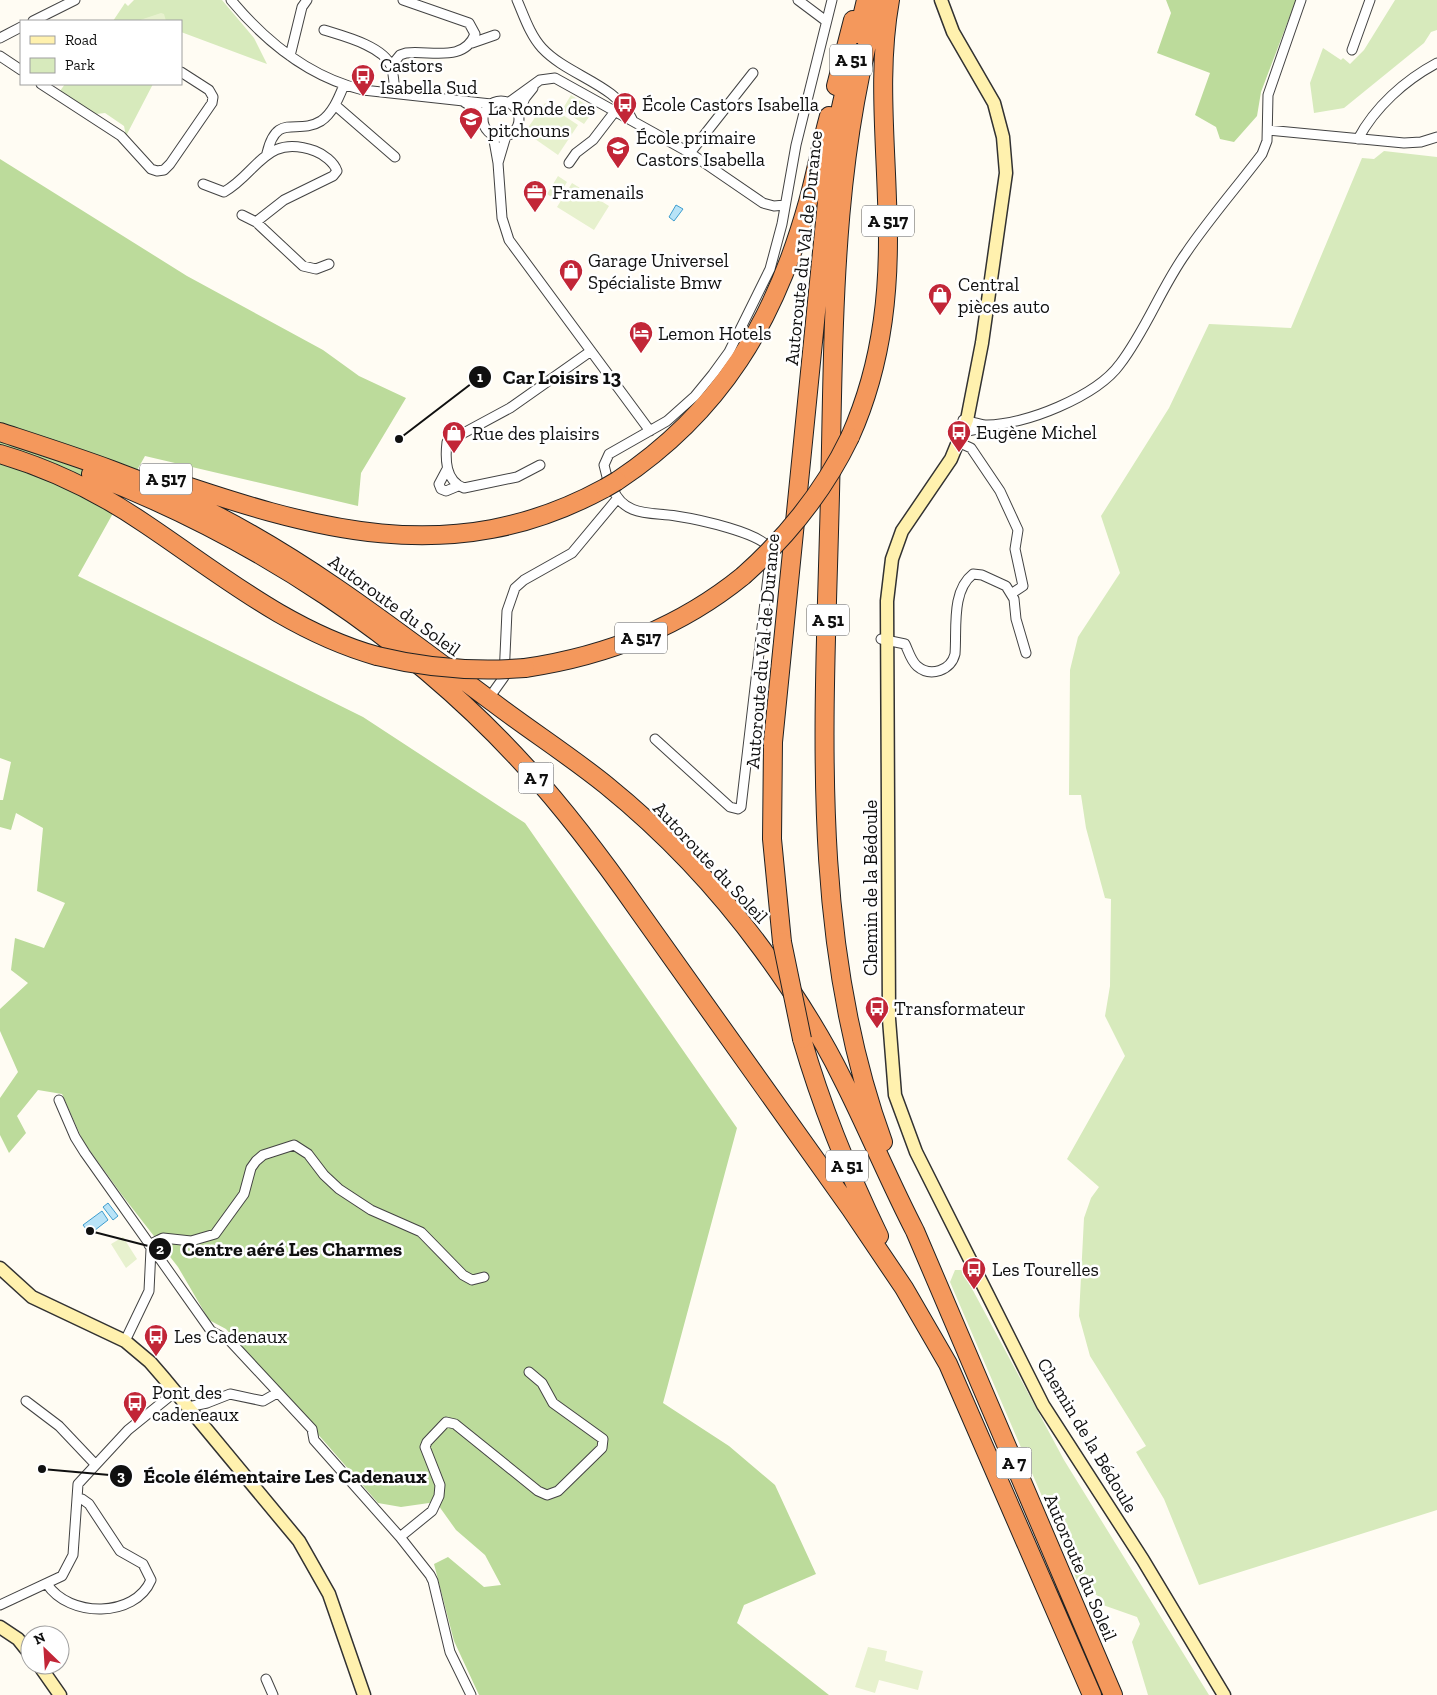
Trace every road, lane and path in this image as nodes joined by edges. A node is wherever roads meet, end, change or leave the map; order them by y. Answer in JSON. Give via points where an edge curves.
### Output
{"nodes":[{"id":1,"x":75,"y":0,"type":"edge"},
{"id":2,"x":230,"y":0,"type":"edge"},
{"id":3,"x":307,"y":0,"type":"edge"},
{"id":4,"x":403,"y":0,"type":"edge"},
{"id":5,"x":517,"y":0,"type":"edge"},
{"id":6,"x":798,"y":0,"type":"edge"},
{"id":7,"x":832,"y":0,"type":"edge"},
{"id":8,"x":860,"y":0,"type":"edge"},
{"id":9,"x":866,"y":0,"type":"edge"},
{"id":10,"x":879,"y":0,"type":"edge"},
{"id":11,"x":890,"y":0,"type":"edge"},
{"id":12,"x":941,"y":0,"type":"edge"},
{"id":13,"x":949,"y":0,"type":"edge"},
{"id":14,"x":1301,"y":0,"type":"edge"},
{"id":15,"x":1370,"y":0,"type":"edge"},
{"id":16,"x":35,"y":20,"type":"edge"},
{"id":17,"x":826,"y":22,"type":"junction"},
{"id":18,"x":20,"y":28,"type":"edge"},
{"id":19,"x":324,"y":30,"type":"dead end"},
{"id":20,"x":495,"y":35,"type":"dead end"},
{"id":21,"x":0,"y":38,"type":"edge"},
{"id":22,"x":958,"y":40,"type":"junction"},
{"id":23,"x":472,"y":43,"type":"junction"},
{"id":24,"x":1352,"y":50,"type":"dead end"},
{"id":25,"x":0,"y":56,"type":"edge"},
{"id":26,"x":290,"y":56,"type":"junction"},
{"id":27,"x":1437,"y":63,"type":"edge"},
{"id":28,"x":391,"y":66,"type":"junction"},
{"id":29,"x":20,"y":69,"type":"edge"},
{"id":30,"x":182,"y":73,"type":"edge"},
{"id":31,"x":753,"y":73,"type":"dead end"},
{"id":32,"x":540,"y":80,"type":"junction"},
{"id":33,"x":43,"y":85,"type":"edge"},
{"id":34,"x":344,"y":85,"type":"junction"},
{"id":35,"x":395,"y":93,"type":"junction"},
{"id":36,"x":460,"y":99,"type":"junction"},
{"id":37,"x":508,"y":102,"type":"junction"},
{"id":38,"x":491,"y":104,"type":"junction"},
{"id":39,"x":335,"y":105,"type":"junction"},
{"id":40,"x":616,"y":110,"type":"junction"},
{"id":41,"x":518,"y":115,"type":"junction"},
{"id":42,"x":483,"y":117,"type":"junction"},
{"id":43,"x":632,"y":120,"type":"junction"},
{"id":44,"x":1268,"y":130,"type":"junction"},
{"id":45,"x":493,"y":135,"type":"junction"},
{"id":46,"x":506,"y":136,"type":"junction"},
{"id":47,"x":1437,"y":137,"type":"edge"},
{"id":48,"x":1358,"y":139,"type":"junction"},
{"id":49,"x":267,"y":153,"type":"junction"},
{"id":50,"x":690,"y":153,"type":"junction"},
{"id":51,"x":395,"y":157,"type":"dead end"},
{"id":52,"x":498,"y":164,"type":"junction"},
{"id":53,"x":569,"y":164,"type":"dead end"},
{"id":54,"x":203,"y":184,"type":"dead end"},
{"id":55,"x":785,"y":205,"type":"junction"},
{"id":56,"x":242,"y":215,"type":"dead end"},
{"id":57,"x":256,"y":222,"type":"junction"},
{"id":58,"x":329,"y":264,"type":"dead end"},
{"id":59,"x":591,"y":351,"type":"junction"},
{"id":60,"x":961,"y":430,"type":"junction"},
{"id":61,"x":0,"y":431,"type":"edge"},
{"id":62,"x":650,"y":431,"type":"junction"},
{"id":63,"x":0,"y":444,"type":"edge"},
{"id":64,"x":0,"y":454,"type":"edge"},
{"id":65,"x":540,"y":465,"type":"dead end"},
{"id":66,"x":447,"y":469,"type":"junction"},
{"id":67,"x":458,"y":486,"type":"junction"},
{"id":68,"x":612,"y":487,"type":"junction"},
{"id":69,"x":1011,"y":594,"type":"junction"},
{"id":70,"x":884,"y":640,"type":"junction"},
{"id":71,"x":1026,"y":653,"type":"dead end"},
{"id":72,"x":494,"y":691,"type":"dead end"},
{"id":73,"x":655,"y":740,"type":"dead end"},
{"id":74,"x":59,"y":1100,"type":"dead end"},
{"id":75,"x":915,"y":1232,"type":"junction"},
{"id":76,"x":150,"y":1247,"type":"junction"},
{"id":77,"x":0,"y":1268,"type":"edge"},
{"id":78,"x":484,"y":1277,"type":"dead end"},
{"id":79,"x":904,"y":1288,"type":"junction"},
{"id":80,"x":125,"y":1341,"type":"junction"},
{"id":81,"x":529,"y":1372,"type":"dead end"},
{"id":82,"x":175,"y":1392,"type":"junction"},
{"id":83,"x":277,"y":1393,"type":"junction"},
{"id":84,"x":26,"y":1401,"type":"dead end"},
{"id":85,"x":188,"y":1407,"type":"junction"},
{"id":86,"x":95,"y":1464,"type":"junction"},
{"id":87,"x":77,"y":1499,"type":"junction"},
{"id":88,"x":400,"y":1537,"type":"junction"},
{"id":89,"x":47,"y":1584,"type":"junction"},
{"id":90,"x":0,"y":1605,"type":"edge"},
{"id":91,"x":0,"y":1627,"type":"edge"},
{"id":92,"x":20,"y":1642,"type":"edge"},
{"id":93,"x":46,"y":1675,"type":"edge"},
{"id":94,"x":266,"y":1679,"type":"dead end"},
{"id":95,"x":60,"y":1695,"type":"edge"},
{"id":96,"x":273,"y":1695,"type":"edge"},
{"id":97,"x":364,"y":1695,"type":"edge"},
{"id":98,"x":471,"y":1695,"type":"edge"},
{"id":99,"x":1092,"y":1695,"type":"edge"},
{"id":100,"x":1112,"y":1695,"type":"edge"},
{"id":101,"x":1217,"y":1695,"type":"edge"},
{"id":102,"x":1224,"y":1695,"type":"edge"}],
"edges":[{"from":1,"to":16,"type":"street"},
{"from":2,"to":26,"type":"street","via":[[265,37]]},
{"from":3,"to":26,"type":"street","via":[[302,7]]},
{"from":4,"to":23,"type":"street","via":[[469,23],[475,34]]},
{"from":5,"to":43,"type":"street","via":[[542,48],[622,102]]},
{"from":6,"to":17,"type":"street"},
{"from":7,"to":17,"type":"street"},
{"from":8,"to":68,"type":"highway","number":"A 517","via":[[806,210],[766,312],[739,362],[707,404],[666,445]]},
{"from":9,"to":79,"type":"highway","name":"Autoroute du Val de Durance","number":"A 51","bridge":true,"via":[[830,174],[774,728],[772,839],[782,942],[814,1081],[843,1159]]},
{"from":10,"to":75,"type":"highway","name":"Autoroute du Val de Durance","number":"A 51","via":[[858,83],[848,140],[836,261],[825,823],[831,912],[851,1032],[876,1121]]},
{"from":11,"to":64,"type":"highway","number":"A 517","bridge":true,"via":[[882,94],[887,294],[873,374],[850,437],[828,478],[770,552],[743,576],[692,612],[650,634],[603,652],[525,668],[454,670],[377,656],[327,639],[251,598],[110,501],[67,479]]},
{"from":12,"to":22,"type":"street","name":"Chemin de la Bédoule"},
{"from":13,"to":22,"type":"street","name":"Chemin de la Bédoule"},
{"from":14,"to":44,"type":"street","via":[[1268,95]]},
{"from":15,"to":24,"type":"street"},
{"from":17,"to":55,"type":"street"},
{"from":18,"to":21,"type":"street"},
{"from":19,"to":28,"type":"street","via":[[369,46],[385,57]]},
{"from":20,"to":23,"type":"street"},
{"from":22,"to":60,"type":"street","name":"Chemin de la Bédoule","via":[[982,83],[992,117],[998,168]]},
{"from":23,"to":28,"type":"street","via":[[464,50],[452,53],[406,53]]},
{"from":25,"to":29,"type":"street"},
{"from":26,"to":34,"type":"street"},
{"from":27,"to":48,"type":"street","via":[[1413,78],[1386,102],[1367,121]]},
{"from":28,"to":35,"type":"street"},
{"from":30,"to":33,"type":"street","via":[[209,90],[213,96],[212,103],[170,164],[157,171],[151,169],[121,136]]},
{"from":31,"to":50,"type":"street"},
{"from":32,"to":37,"type":"street"},
{"from":32,"to":40,"type":"street","via":[[555,78]]},
{"from":32,"to":41,"type":"street","via":[[525,98]]},
{"from":34,"to":35,"type":"street"},
{"from":34,"to":39,"type":"street"},
{"from":35,"to":36,"type":"street"},
{"from":36,"to":38,"type":"street"},
{"from":36,"to":42,"type":"street"},
{"from":37,"to":38,"type":"street"},
{"from":37,"to":41,"type":"street"},
{"from":38,"to":42,"type":"street"},
{"from":39,"to":49,"type":"street","via":[[321,121],[279,130],[271,137]]},
{"from":39,"to":51,"type":"street"},
{"from":40,"to":43,"type":"street"},
{"from":40,"to":53,"type":"street","via":[[593,140],[576,152]]},
{"from":41,"to":46,"type":"street","via":[[516,128]]},
{"from":42,"to":45,"type":"street","via":[[484,124]]},
{"from":43,"to":50,"type":"street"},
{"from":44,"to":48,"type":"street"},
{"from":44,"to":60,"type":"street","via":[[1262,154],[1185,254],[1114,371],[1068,402],[980,430]]},
{"from":45,"to":46,"type":"street"},
{"from":45,"to":52,"type":"street"},
{"from":46,"to":52,"type":"street"},
{"from":47,"to":48,"type":"street","via":[[1404,143]]},
{"from":49,"to":54,"type":"street","via":[[224,192]]},
{"from":49,"to":57,"type":"street","via":[[309,148],[321,153],[337,171],[284,200]]},
{"from":50,"to":55,"type":"street","via":[[763,203]]},
{"from":52,"to":59,"type":"street","via":[[506,234]]},
{"from":55,"to":62,"type":"street","via":[[770,268],[729,352],[695,396],[667,421]]},
{"from":56,"to":57,"type":"street"},
{"from":57,"to":58,"type":"street","via":[[303,266],[316,269]]},
{"from":59,"to":62,"type":"street"},
{"from":59,"to":66,"type":"street","via":[[510,408],[449,441]]},
{"from":60,"to":69,"type":"street","via":[[1000,490],[1018,530],[1015,549],[1023,586]]},
{"from":60,"to":70,"type":"street","name":"Chemin de la Bédoule","via":[[910,504],[889,546],[880,590]]},
{"from":61,"to":68,"type":"highway","number":"A 517","via":[[85,452],[287,517],[384,535],[439,536],[503,527]]},
{"from":61,"to":75,"type":"highway","name":"Autoroute du Soleil","number":"A 7","via":[[149,484],[209,511],[286,554],[389,625],[623,800],[710,885],[778,971],[837,1068]]},
{"from":62,"to":68,"type":"street","via":[[609,454],[604,465]]},
{"from":63,"to":79,"type":"highway","name":"Autoroute du Soleil","number":"A 7","via":[[118,485],[170,508],[255,553],[360,619],[461,701],[526,767],[596,850]]},
{"from":65,"to":67,"type":"street","via":[[517,477],[470,488]]},
{"from":66,"to":67,"type":"street"},
{"from":66,"to":67,"type":"street","via":[[441,489],[446,491]]},
{"from":68,"to":72,"type":"street","via":[[572,553],[515,588],[507,610],[504,677]]},
{"from":68,"to":73,"type":"street","via":[[638,512],[690,519],[751,535],[766,542],[772,554],[741,806],[738,809],[730,807]]},
{"from":69,"to":70,"type":"street","via":[[1006,586],[982,575],[973,574],[964,581],[959,591],[953,664],[945,670],[928,671],[916,666],[905,644]]},
{"from":69,"to":71,"type":"street"},
{"from":70,"to":101,"type":"street","name":"Chemin de la Bédoule","via":[[882,1018],[886,1084],[893,1112],[915,1168],[1039,1408]]},
{"from":70,"to":102,"type":"street","name":"Chemin de la Bédoule","via":[[889,1019],[898,1104],[916,1152],[1044,1405],[1144,1560]]},
{"from":74,"to":76,"type":"street","via":[[84,1153]]},
{"from":75,"to":100,"type":"highway","name":"Autoroute du Soleil","number":"A 7"},
{"from":76,"to":78,"type":"street","via":[[163,1238],[191,1241],[215,1234],[244,1194],[251,1168],[256,1162],[263,1155],[294,1145],[308,1154],[324,1174],[356,1202],[421,1232],[463,1275],[472,1280]]},
{"from":76,"to":80,"type":"street","via":[[149,1291]]},
{"from":76,"to":83,"type":"street","via":[[211,1331],[230,1341]]},
{"from":77,"to":80,"type":"street","via":[[32,1297]]},
{"from":79,"to":99,"type":"highway","name":"Autoroute du Soleil","number":"A 7","via":[[948,1364],[970,1411]]},
{"from":80,"to":82,"type":"street","via":[[150,1362]]},
{"from":81,"to":88,"type":"street","via":[[542,1383],[552,1403],[603,1439],[602,1448],[558,1491],[547,1494],[538,1491],[455,1424],[446,1422],[425,1447],[440,1485],[434,1508]]},
{"from":82,"to":85,"type":"street"},
{"from":82,"to":86,"type":"street","via":[[135,1424]]},
{"from":83,"to":85,"type":"street","via":[[264,1401],[230,1394]]},
{"from":83,"to":88,"type":"street","via":[[312,1429],[314,1440]]},
{"from":84,"to":86,"type":"street","via":[[59,1426]]},
{"from":85,"to":97,"type":"street","via":[[299,1541],[338,1616]]},
{"from":86,"to":87,"type":"street","via":[[78,1484]]},
{"from":87,"to":89,"type":"street","via":[[73,1556],[62,1576]]},
{"from":87,"to":89,"type":"street","via":[[89,1504],[120,1551],[143,1564],[151,1580],[146,1592],[120,1606],[99,1610],[69,1601]]},
{"from":88,"to":98,"type":"street","via":[[433,1581],[450,1652]]},
{"from":89,"to":90,"type":"street"},
{"from":91,"to":92,"type":"street"},
{"from":93,"to":95,"type":"street"},
{"from":94,"to":96,"type":"street"}]}
